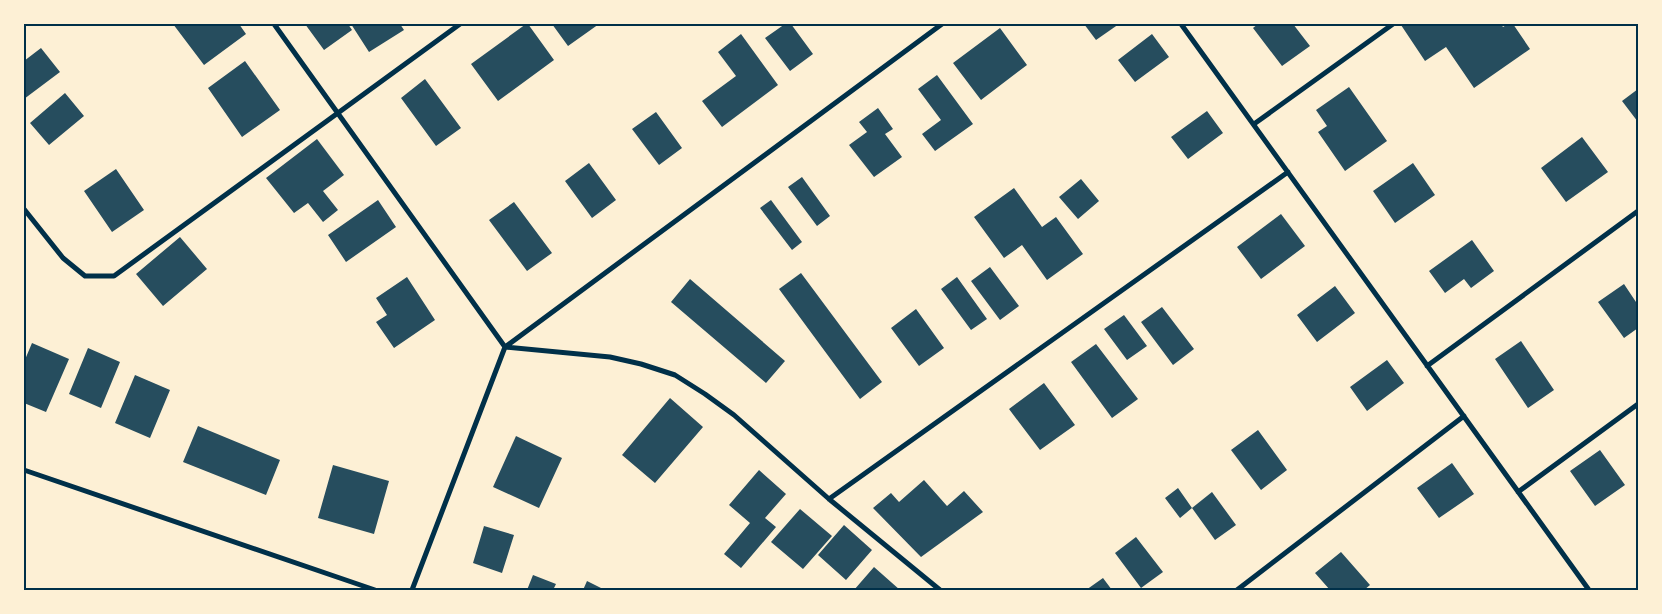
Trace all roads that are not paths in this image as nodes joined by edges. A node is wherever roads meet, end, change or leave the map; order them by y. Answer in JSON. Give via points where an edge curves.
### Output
{"nodes":[{"id":1,"x":274,"y":24,"type":"edge"},
{"id":2,"x":460,"y":24,"type":"edge"},
{"id":3,"x":942,"y":24,"type":"edge"},
{"id":4,"x":1182,"y":24,"type":"edge"},
{"id":5,"x":1393,"y":24,"type":"edge"},
{"id":6,"x":339,"y":113,"type":"junction"},
{"id":7,"x":1254,"y":124,"type":"junction"},
{"id":8,"x":1288,"y":172,"type":"junction"},
{"id":9,"x":24,"y":209,"type":"edge"},
{"id":10,"x":1638,"y":211,"type":"edge"},
{"id":11,"x":505,"y":347,"type":"junction"},
{"id":12,"x":1427,"y":366,"type":"junction"},
{"id":13,"x":1638,"y":404,"type":"edge"},
{"id":14,"x":1464,"y":416,"type":"junction"},
{"id":15,"x":24,"y":470,"type":"edge"},
{"id":16,"x":1518,"y":492,"type":"junction"},
{"id":17,"x":829,"y":499,"type":"junction"},
{"id":18,"x":375,"y":590,"type":"edge"},
{"id":19,"x":412,"y":590,"type":"edge"},
{"id":20,"x":940,"y":590,"type":"edge"},
{"id":21,"x":1237,"y":590,"type":"edge"},
{"id":22,"x":1589,"y":590,"type":"edge"}],
"edges":[{"from":1,"to":6,"type":"street"},
{"from":2,"to":6,"type":"street"},
{"from":3,"to":11,"type":"street"},
{"from":4,"to":7,"type":"street"},
{"from":5,"to":7,"type":"street"},
{"from":6,"to":9,"type":"street","via":[[114,276],[85,276],[63,258]]},
{"from":6,"to":11,"type":"street"},
{"from":7,"to":8,"type":"street"},
{"from":8,"to":12,"type":"street"},
{"from":8,"to":17,"type":"street"},
{"from":10,"to":12,"type":"street"},
{"from":11,"to":17,"type":"street","via":[[610,357],[675,375],[734,415]]},
{"from":11,"to":19,"type":"street"},
{"from":12,"to":14,"type":"street"},
{"from":13,"to":16,"type":"street"},
{"from":14,"to":16,"type":"street"},
{"from":14,"to":21,"type":"street"},
{"from":15,"to":18,"type":"street"},
{"from":16,"to":22,"type":"street"},
{"from":17,"to":20,"type":"street"}]}
